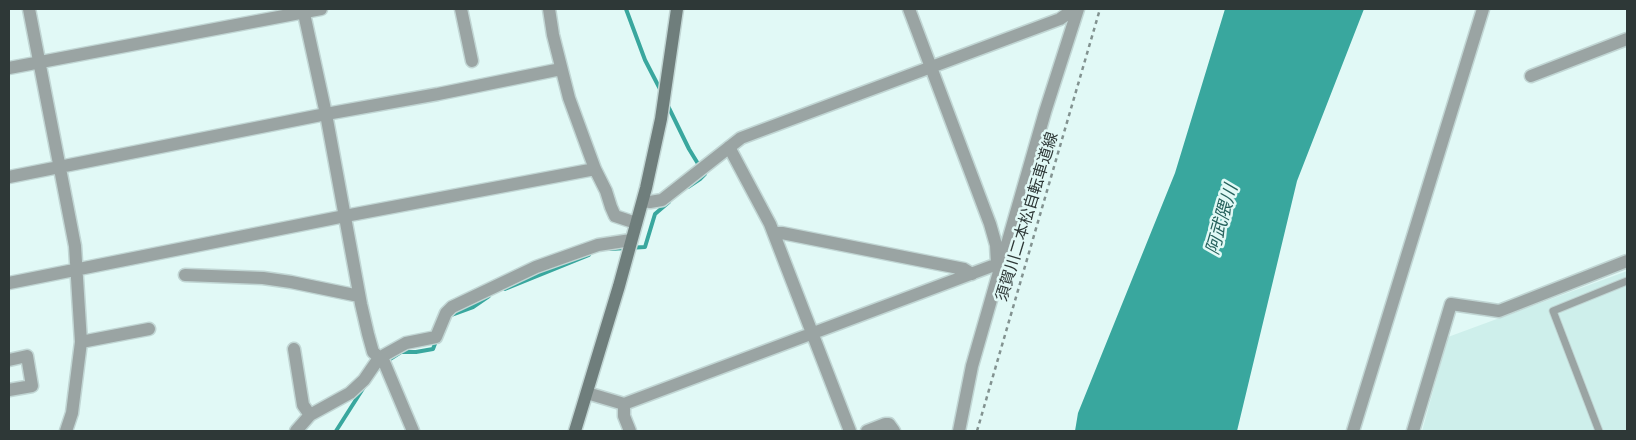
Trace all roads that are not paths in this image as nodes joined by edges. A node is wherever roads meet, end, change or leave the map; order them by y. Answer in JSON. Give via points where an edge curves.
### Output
{"nodes":[{"id":1,"x":29,"y":9,"type":"edge"},
{"id":2,"x":321,"y":9,"type":"edge"},
{"id":3,"x":461,"y":9,"type":"edge"},
{"id":4,"x":549,"y":9,"type":"edge"},
{"id":5,"x":677,"y":9,"type":"edge"},
{"id":6,"x":909,"y":9,"type":"edge"},
{"id":7,"x":1070,"y":9,"type":"edge"},
{"id":8,"x":1078,"y":9,"type":"edge"},
{"id":9,"x":1483,"y":9,"type":"edge"},
{"id":10,"x":303,"y":11,"type":"edge"},
{"id":11,"x":1627,"y":39,"type":"edge"},
{"id":12,"x":472,"y":61,"type":"dead end"},
{"id":13,"x":38,"y":62,"type":"junction"},
{"id":14,"x":930,"y":67,"type":"junction"},
{"id":15,"x":9,"y":68,"type":"edge"},
{"id":16,"x":561,"y":69,"type":"junction"},
{"id":17,"x":1531,"y":76,"type":"dead end"},
{"id":18,"x":326,"y":114,"type":"junction"},
{"id":19,"x":729,"y":147,"type":"junction"},
{"id":20,"x":60,"y":167,"type":"junction"},
{"id":21,"x":595,"y":169,"type":"junction"},
{"id":22,"x":9,"y":177,"type":"edge"},
{"id":23,"x":643,"y":201,"type":"junction"},
{"id":24,"x":346,"y":216,"type":"junction"},
{"id":25,"x":636,"y":223,"type":"junction"},
{"id":26,"x":774,"y":233,"type":"junction"},
{"id":27,"x":631,"y":240,"type":"junction"},
{"id":28,"x":1627,"y":261,"type":"edge"},
{"id":29,"x":999,"y":266,"type":"junction"},
{"id":30,"x":76,"y":270,"type":"junction"},
{"id":31,"x":972,"y":274,"type":"junction"},
{"id":32,"x":185,"y":275,"type":"dead end"},
{"id":33,"x":1627,"y":281,"type":"edge"},
{"id":34,"x":9,"y":283,"type":"edge"},
{"id":35,"x":359,"y":296,"type":"junction"},
{"id":36,"x":149,"y":329,"type":"dead end"},
{"id":37,"x":813,"y":333,"type":"junction"},
{"id":38,"x":80,"y":342,"type":"junction"},
{"id":39,"x":294,"y":350,"type":"dead end"},
{"id":40,"x":379,"y":358,"type":"junction"},
{"id":41,"x":9,"y":360,"type":"edge"},
{"id":42,"x":9,"y":390,"type":"edge"},
{"id":43,"x":587,"y":393,"type":"junction"},
{"id":44,"x":624,"y":404,"type":"junction"},
{"id":45,"x":310,"y":414,"type":"junction"},
{"id":46,"x":66,"y":431,"type":"edge"},
{"id":47,"x":296,"y":431,"type":"edge"},
{"id":48,"x":413,"y":431,"type":"edge"},
{"id":49,"x":566,"y":431,"type":"edge"},
{"id":50,"x":575,"y":431,"type":"edge"},
{"id":51,"x":630,"y":431,"type":"edge"},
{"id":52,"x":850,"y":431,"type":"edge"},
{"id":53,"x":866,"y":431,"type":"edge"},
{"id":54,"x":894,"y":431,"type":"edge"},
{"id":55,"x":959,"y":431,"type":"edge"},
{"id":56,"x":1353,"y":431,"type":"edge"},
{"id":57,"x":1413,"y":431,"type":"edge"},
{"id":58,"x":1599,"y":431,"type":"edge"}],
"edges":[{"from":1,"to":13,"type":"street"},
{"from":2,"to":10,"type":"street"},
{"from":3,"to":12,"type":"street"},
{"from":4,"to":16,"type":"street"},
{"from":5,"to":23,"type":"street","via":[[661,119]]},
{"from":6,"to":14,"type":"street"},
{"from":7,"to":14,"type":"street","via":[[1060,19]]},
{"from":8,"to":29,"type":"street"},
{"from":9,"to":56,"type":"street"},
{"from":10,"to":13,"type":"street"},
{"from":10,"to":18,"type":"street"},
{"from":11,"to":17,"type":"street"},
{"from":13,"to":15,"type":"street"},
{"from":13,"to":20,"type":"street"},
{"from":14,"to":19,"type":"street","via":[[751,134]]},
{"from":14,"to":29,"type":"street","via":[[990,224]]},
{"from":16,"to":18,"type":"street"},
{"from":16,"to":21,"type":"street"},
{"from":18,"to":20,"type":"street"},
{"from":18,"to":24,"type":"street"},
{"from":19,"to":23,"type":"street","via":[[662,200]]},
{"from":19,"to":26,"type":"street"},
{"from":20,"to":22,"type":"street"},
{"from":20,"to":30,"type":"street","via":[[75,246]]},
{"from":21,"to":24,"type":"street"},
{"from":21,"to":25,"type":"street","via":[[615,216]]},
{"from":23,"to":25,"type":"street"},
{"from":24,"to":30,"type":"street"},
{"from":24,"to":35,"type":"street"},
{"from":25,"to":27,"type":"street"},
{"from":26,"to":31,"type":"street","via":[[964,269]]},
{"from":26,"to":37,"type":"street"},
{"from":27,"to":40,"type":"street","via":[[598,245],[536,267],[452,307],[436,337],[406,343]]},
{"from":27,"to":43,"type":"street"},
{"from":28,"to":57,"type":"street","via":[[1499,311],[1451,304]]},
{"from":29,"to":31,"type":"street"},
{"from":29,"to":55,"type":"street","via":[[972,366]]},
{"from":30,"to":34,"type":"street"},
{"from":30,"to":38,"type":"street"},
{"from":31,"to":37,"type":"street"},
{"from":32,"to":35,"type":"street","via":[[263,278]]},
{"from":33,"to":58,"type":"lane","via":[[1553,310]]},
{"from":35,"to":40,"type":"street","via":[[371,346]]},
{"from":36,"to":38,"type":"street"},
{"from":37,"to":44,"type":"street"},
{"from":37,"to":52,"type":"street"},
{"from":38,"to":46,"type":"street","via":[[72,413]]},
{"from":39,"to":45,"type":"street","via":[[303,405]]},
{"from":40,"to":45,"type":"street","via":[[350,394]]},
{"from":40,"to":48,"type":"street","via":[[384,362]]},
{"from":41,"to":42,"type":"street","via":[[27,356],[32,386]]},
{"from":43,"to":44,"type":"street"},
{"from":43,"to":50,"type":"street"},
{"from":44,"to":51,"type":"street","via":[[624,416]]},
{"from":45,"to":47,"type":"street"},
{"from":49,"to":50,"type":"street"},
{"from":53,"to":54,"type":"street","via":[[885,424]]}]}
